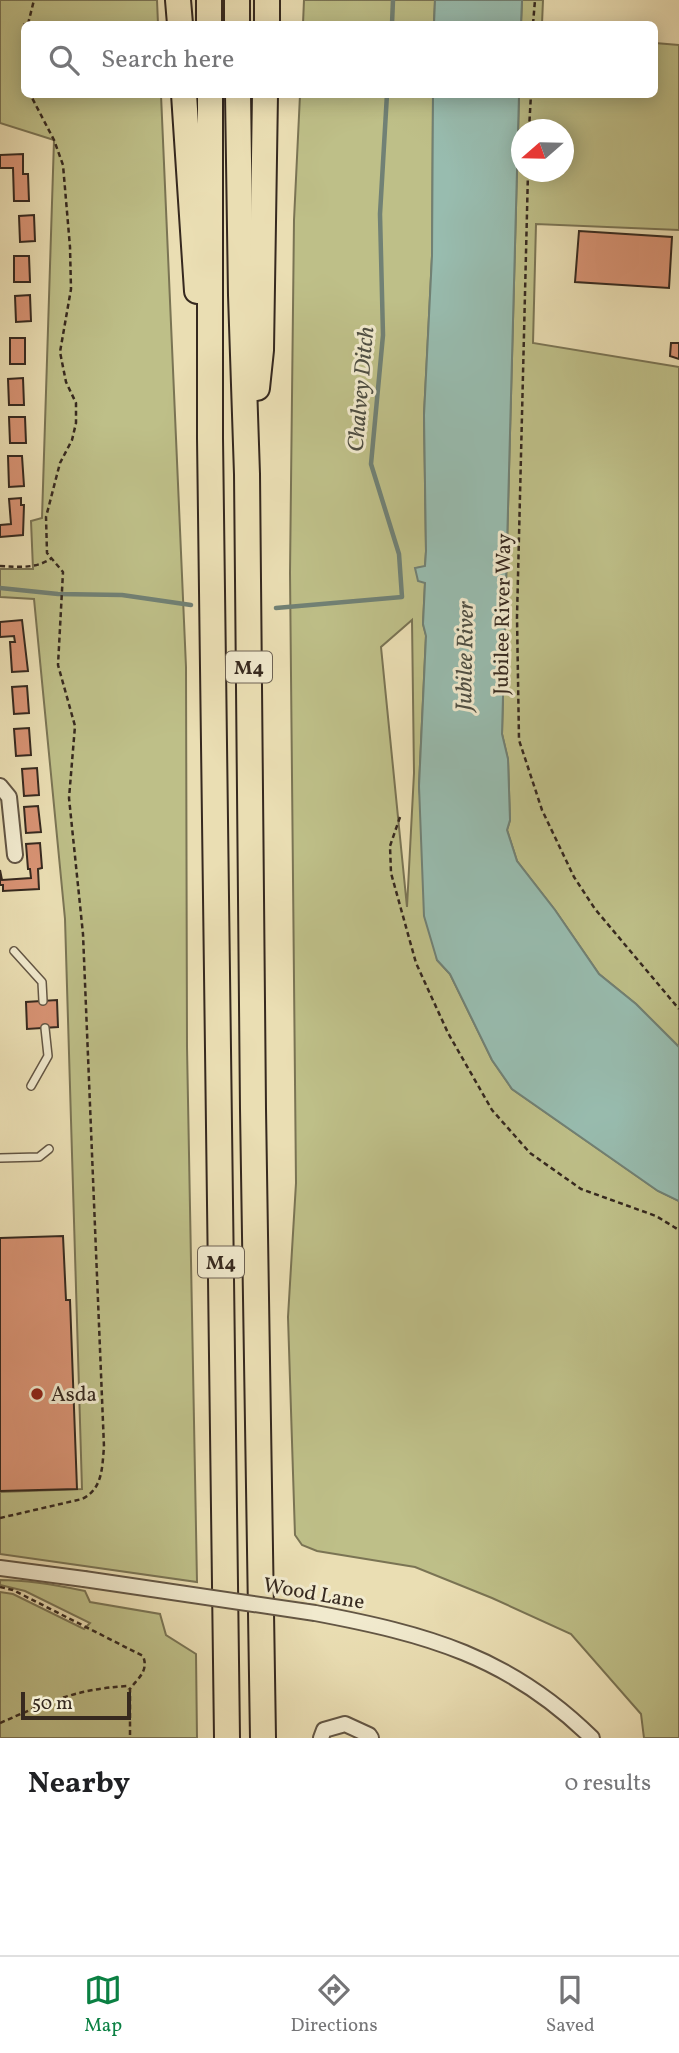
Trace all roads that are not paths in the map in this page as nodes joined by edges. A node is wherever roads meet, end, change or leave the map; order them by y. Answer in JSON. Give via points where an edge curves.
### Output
{"nodes":[{"id":1,"x":178,"y":0,"type":"edge"},
{"id":2,"x":209,"y":0,"type":"edge"},
{"id":3,"x":237,"y":0,"type":"edge"},
{"id":4,"x":267,"y":0,"type":"edge"},
{"id":5,"x":180,"y":21,"type":"edge"},
{"id":6,"x":209,"y":21,"type":"edge"},
{"id":7,"x":237,"y":21,"type":"edge"},
{"id":8,"x":267,"y":21,"type":"edge"},
{"id":9,"x":184,"y":98,"type":"edge"},
{"id":10,"x":210,"y":98,"type":"edge"},
{"id":11,"x":238,"y":98,"type":"edge"},
{"id":12,"x":265,"y":98,"type":"edge"},
{"id":13,"x":210,"y":438,"type":"junction"},
{"id":14,"x":247,"y":474,"type":"junction"},
{"id":15,"x":0,"y":786,"type":"edge"},
{"id":16,"x":15,"y":855,"type":"dead end"},
{"id":17,"x":13,"y":951,"type":"dead end"},
{"id":18,"x":43,"y":1001,"type":"dead end"},
{"id":19,"x":45,"y":1028,"type":"dead end"},
{"id":20,"x":31,"y":1086,"type":"dead end"},
{"id":21,"x":49,"y":1149,"type":"dead end"},
{"id":22,"x":0,"y":1158,"type":"edge"},
{"id":23,"x":0,"y":1567,"type":"edge"},
{"id":24,"x":227,"y":1738,"type":"edge"},
{"id":25,"x":263,"y":1738,"type":"edge"},
{"id":26,"x":321,"y":1738,"type":"edge"},
{"id":27,"x":371,"y":1738,"type":"edge"},
{"id":28,"x":592,"y":1738,"type":"edge"}],
"edges":[{"from":1,"to":5,"type":"highway"},
{"from":2,"to":6,"type":"highway"},
{"from":3,"to":7,"type":"highway"},
{"from":4,"to":8,"type":"highway"},
{"from":9,"to":13,"type":"highway","number":"M4"},
{"from":10,"to":13,"type":"highway","number":"M4"},
{"from":11,"to":14,"type":"highway","number":"M4"},
{"from":12,"to":14,"type":"highway","number":"M4","via":[[261,350]]},
{"from":13,"to":24,"type":"highway","number":"M4"},
{"from":14,"to":25,"type":"highway","number":"M4"},
{"from":15,"to":16,"type":"street","via":[[9,797]]},
{"from":17,"to":18,"type":"lane","via":[[42,982]]},
{"from":19,"to":20,"type":"lane","via":[[48,1056]]},
{"from":21,"to":22,"type":"lane","via":[[39,1157]]},
{"from":23,"to":28,"type":"street","name":"Wood Lane","bridge":true,"via":[[389,1627],[488,1663],[552,1702]]},
{"from":26,"to":27,"type":"street","via":[[324,1730],[345,1724]]}]}
